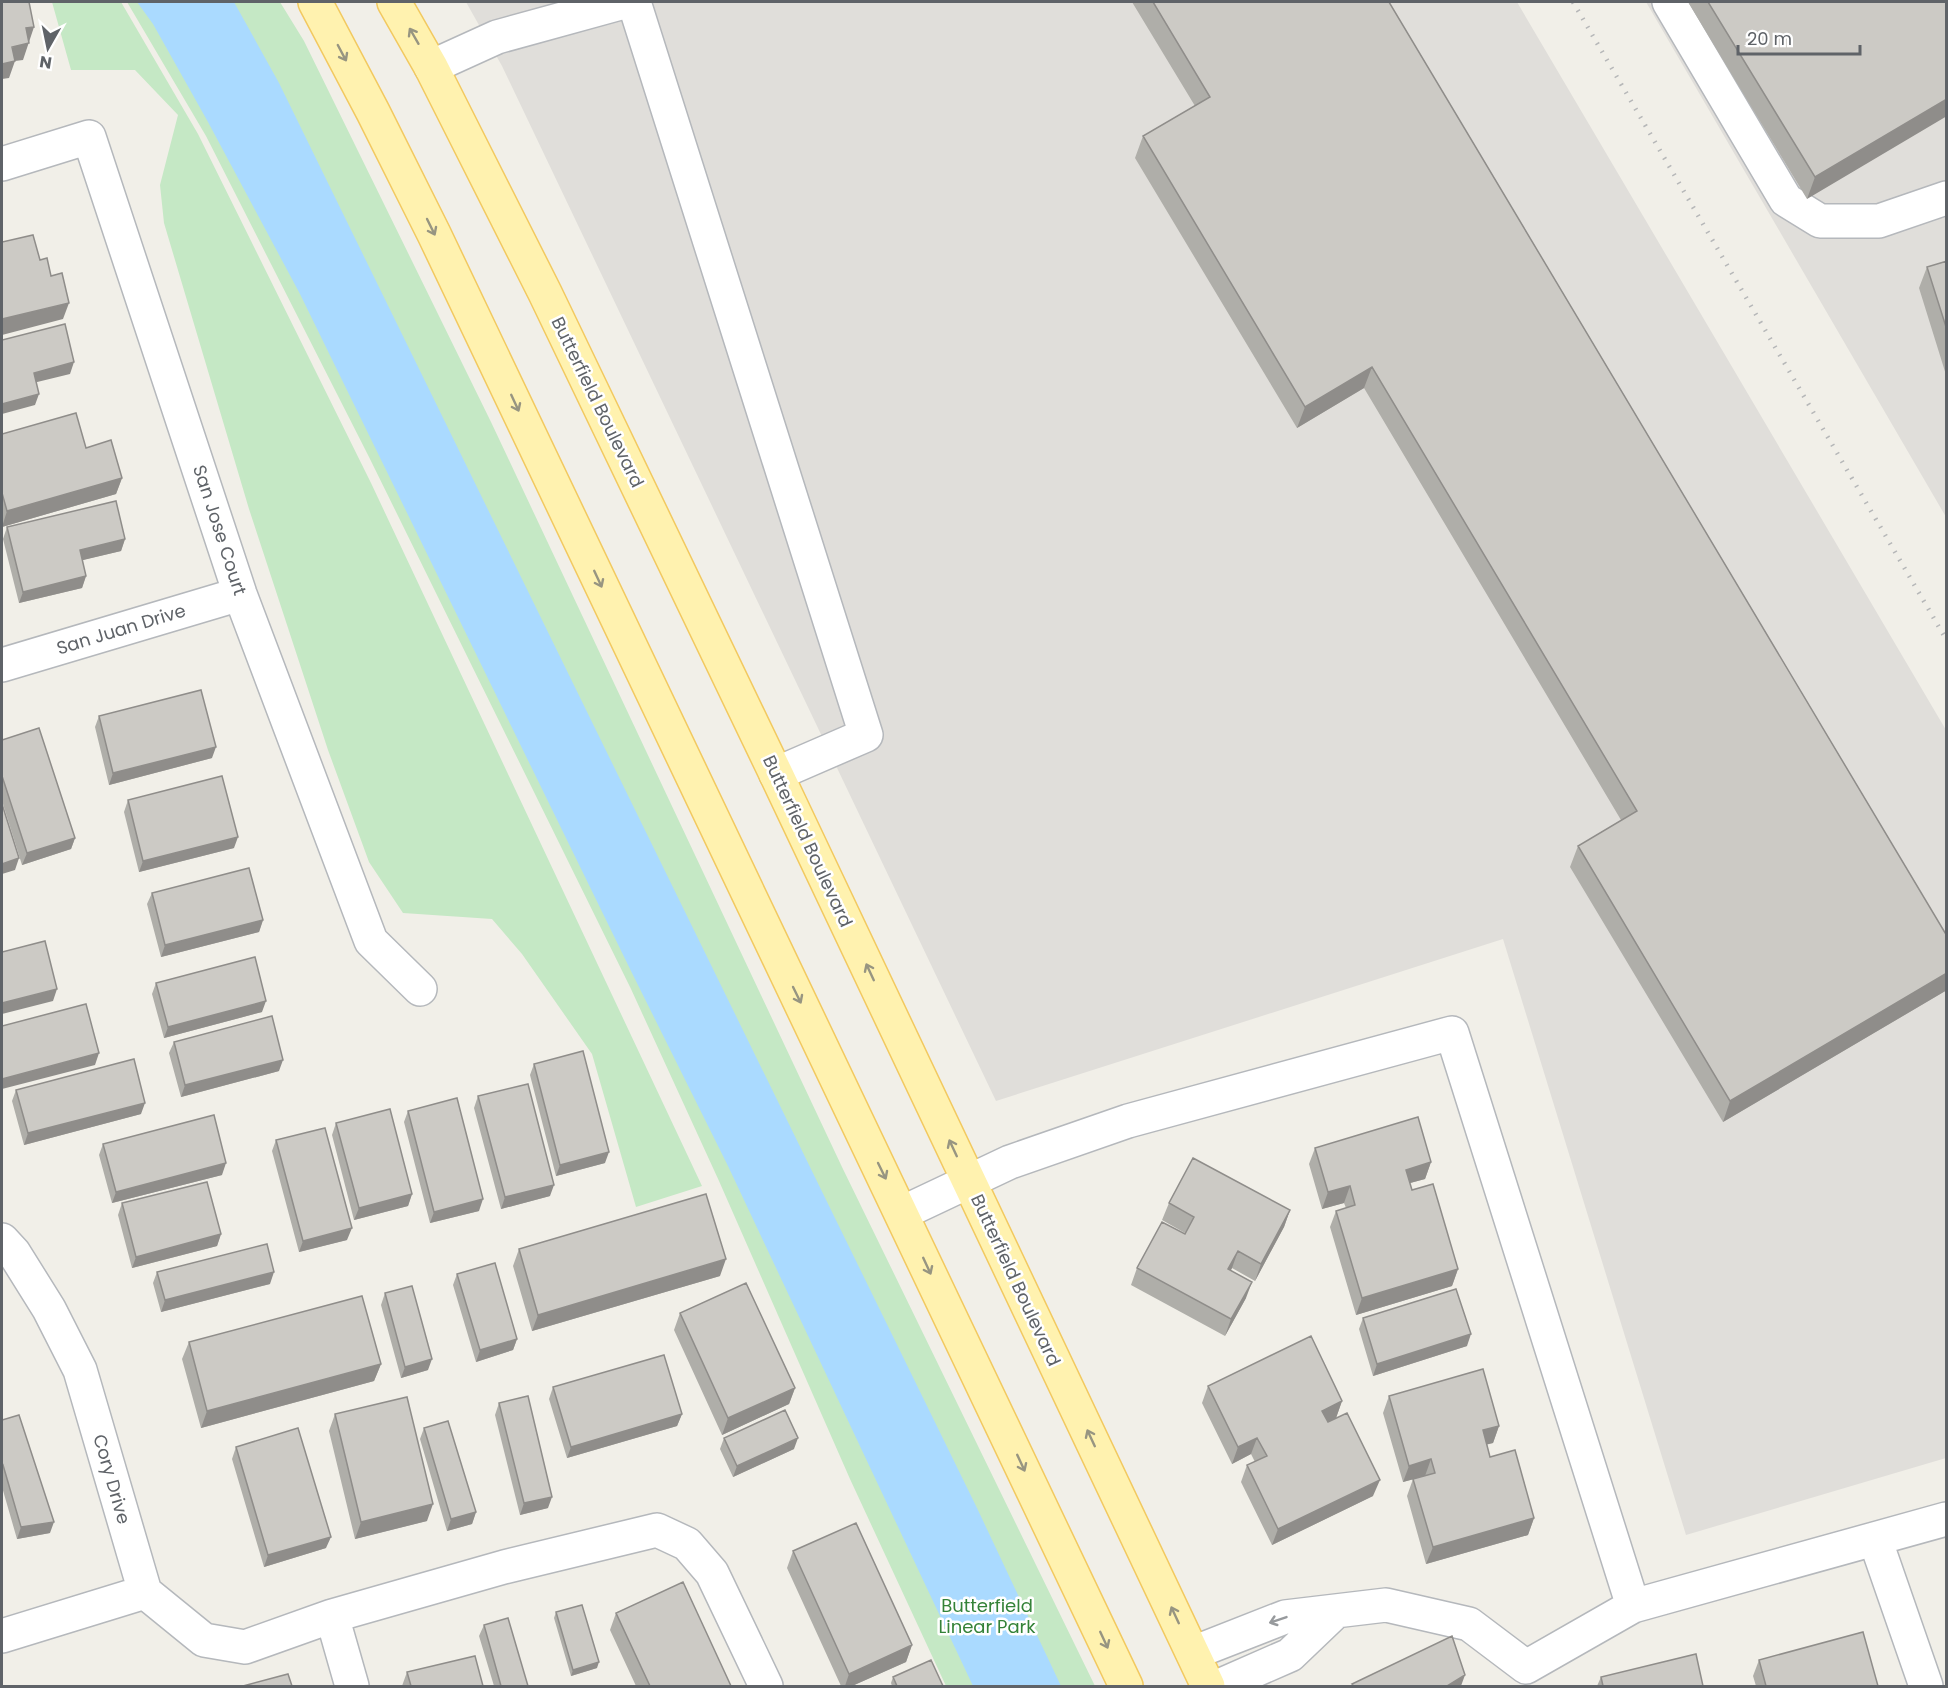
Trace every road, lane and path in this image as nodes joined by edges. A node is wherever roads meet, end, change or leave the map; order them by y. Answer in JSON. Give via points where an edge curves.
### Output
{"nodes":[{"id":1,"x":315,"y":2,"type":"edge"},
{"id":2,"x":394,"y":2,"type":"edge"},
{"id":3,"x":624,"y":2,"type":"edge"},
{"id":4,"x":634,"y":2,"type":"edge"},
{"id":5,"x":1669,"y":2,"type":"edge"},
{"id":6,"x":431,"y":67,"type":"junction"},
{"id":7,"x":2,"y":164,"type":"edge"},
{"id":8,"x":1947,"y":198,"type":"edge"},
{"id":9,"x":240,"y":594,"type":"junction"},
{"id":10,"x":2,"y":665,"type":"edge"},
{"id":11,"x":776,"y":774,"type":"junction"},
{"id":12,"x":420,"y":989,"type":"dead end"},
{"id":13,"x":968,"y":1180,"type":"junction"},
{"id":14,"x":902,"y":1213,"type":"junction"},
{"id":15,"x":2,"y":1240,"type":"edge"},
{"id":16,"x":1947,"y":1519,"type":"edge"},
{"id":17,"x":1875,"y":1539,"type":"junction"},
{"id":18,"x":144,"y":1592,"type":"junction"},
{"id":19,"x":1633,"y":1606,"type":"junction"},
{"id":20,"x":1335,"y":1612,"type":"junction"},
{"id":21,"x":332,"y":1617,"type":"junction"},
{"id":22,"x":2,"y":1636,"type":"edge"},
{"id":23,"x":1193,"y":1653,"type":"junction"},
{"id":24,"x":1526,"y":1677,"type":"edge"},
{"id":25,"x":352,"y":1686,"type":"edge"},
{"id":26,"x":766,"y":1686,"type":"edge"},
{"id":27,"x":1126,"y":1686,"type":"edge"},
{"id":28,"x":1208,"y":1686,"type":"edge"},
{"id":29,"x":1219,"y":1686,"type":"edge"},
{"id":30,"x":1926,"y":1686,"type":"edge"}],
"edges":[{"from":1,"to":14,"type":"main road","one_way":true,"via":[[434,234]]},
{"from":6,"to":2,"type":"main road","name":"Butterfield Boulevard","one_way":true},
{"from":3,"to":6,"type":"street","via":[[497,37]]},
{"from":4,"to":11,"type":"street","via":[[866,735]]},
{"from":5,"to":8,"type":"street","via":[[1786,200],[1820,221],[1879,221]]},
{"from":6,"to":11,"type":"main road","name":"Butterfield Boulevard","via":[[545,293]]},
{"from":7,"to":9,"type":"street","name":"San Jose Court","via":[[89,137]]},
{"from":9,"to":10,"type":"street","name":"San Juan Drive"},
{"from":9,"to":12,"type":"street","name":"San Jose Court","via":[[371,941]]},
{"from":13,"to":11,"type":"main road","name":"Butterfield Boulevard","one_way":true},
{"from":13,"to":14,"type":"street"},
{"from":13,"to":19,"type":"street","via":[[1128,1122],[1452,1033]]},
{"from":23,"to":13,"type":"main road","name":"Butterfield Boulevard","one_way":true},
{"from":14,"to":27,"type":"main road","one_way":true},
{"from":15,"to":18,"type":"street","name":"Cory Drive","via":[[49,1309],[80,1370]]},
{"from":16,"to":17,"type":"street"},
{"from":17,"to":19,"type":"street"},
{"from":17,"to":30,"type":"street"},
{"from":18,"to":21,"type":"street","via":[[204,1640],[245,1647]]},
{"from":18,"to":22,"type":"street"},
{"from":19,"to":24,"type":"street"},
{"from":20,"to":23,"type":"street","one_way":true,"via":[[1285,1617]]},
{"from":20,"to":24,"type":"street","via":[[1386,1605],[1469,1624]]},
{"from":20,"to":29,"type":"street","via":[[1290,1654]]},
{"from":21,"to":25,"type":"street"},
{"from":21,"to":26,"type":"street","via":[[504,1567],[657,1530],[687,1544],[712,1572]]},
{"from":23,"to":28,"type":"main road","name":"Butterfield Boulevard"}]}
